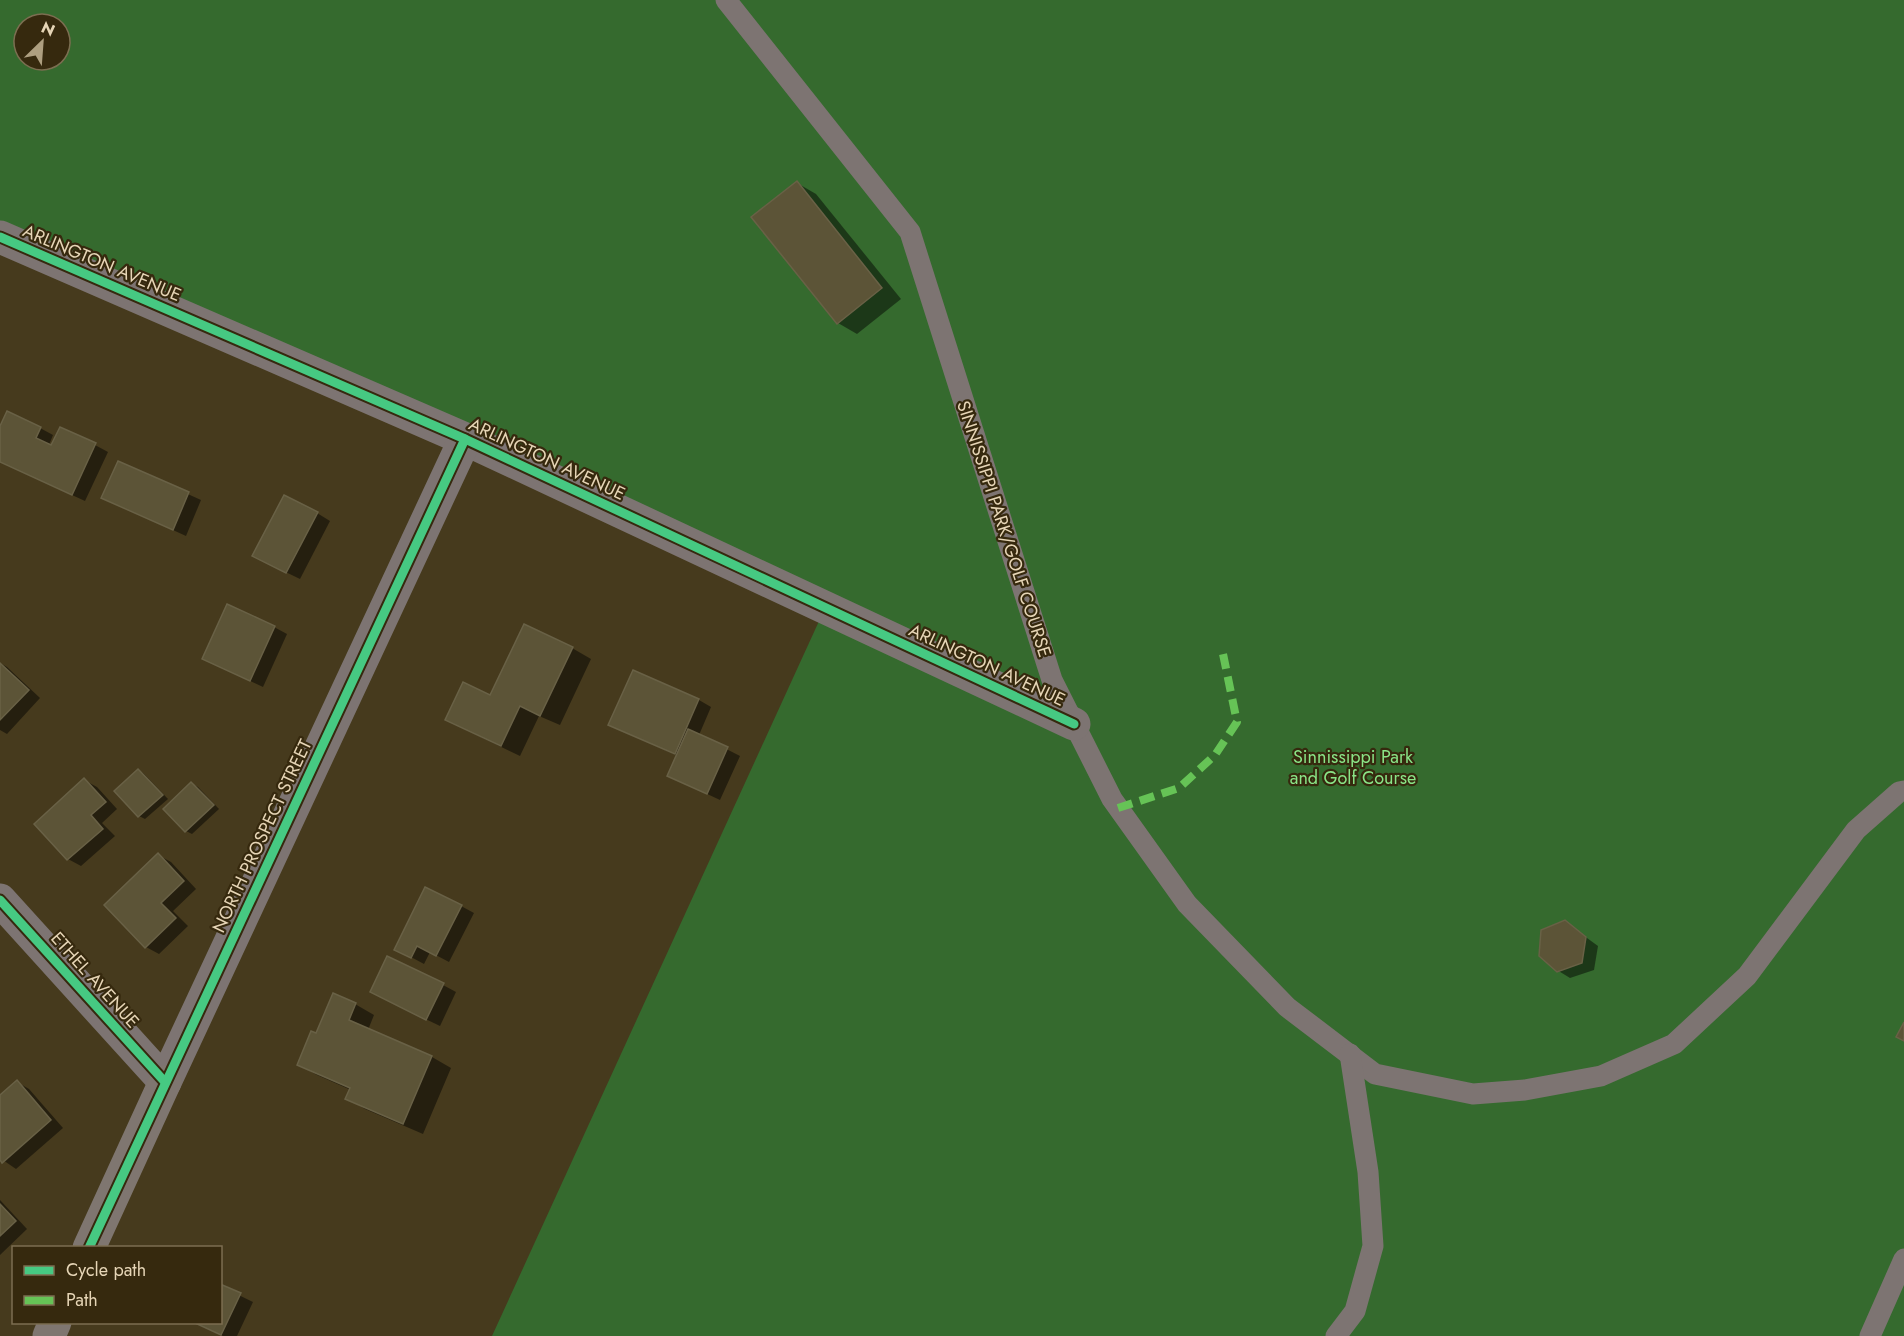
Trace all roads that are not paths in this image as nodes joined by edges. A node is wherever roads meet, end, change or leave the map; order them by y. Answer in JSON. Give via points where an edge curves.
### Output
{"nodes":[{"id":1,"x":726,"y":0,"type":"edge"},
{"id":2,"x":0,"y":237,"type":"edge"},
{"id":3,"x":465,"y":439,"type":"junction"},
{"id":4,"x":1074,"y":724,"type":"junction"},
{"id":5,"x":1904,"y":791,"type":"edge"},
{"id":6,"x":0,"y":900,"type":"edge"},
{"id":7,"x":1350,"y":1054,"type":"junction"},
{"id":8,"x":165,"y":1082,"type":"junction"},
{"id":9,"x":90,"y":1246,"type":"edge"},
{"id":10,"x":1901,"y":1273,"type":"edge"},
{"id":11,"x":1336,"y":1336,"type":"edge"},
{"id":12,"x":1870,"y":1336,"type":"edge"}],
"edges":[{"from":1,"to":4,"type":"lane","name":"SINNISSIPPI PARK/GOLF COURSE","via":[[910,232],[1052,680]]},
{"from":2,"to":3,"type":"street","name":"ARLINGTON AVENUE"},
{"from":3,"to":4,"type":"street","name":"ARLINGTON AVENUE"},
{"from":3,"to":8,"type":"street","name":"NORTH PROSPECT STREET"},
{"from":4,"to":7,"type":"lane","name":"SINNISSIPPI PARK/GOLF COURSE","via":[[1112,799],[1186,904],[1287,1007]]},
{"from":5,"to":7,"type":"lane","name":"SINNISSIPPI PARK/GOLF COURSE","via":[[1856,830],[1747,976],[1674,1044],[1601,1076],[1473,1095],[1375,1074]]},
{"from":6,"to":8,"type":"street","name":"ETHEL AVENUE"},
{"from":7,"to":11,"type":"lane","via":[[1368,1172],[1373,1246],[1355,1311]]},
{"from":8,"to":9,"type":"street","name":"NORTH PROSPECT STREET"},
{"from":10,"to":12,"type":"lane"}]}
